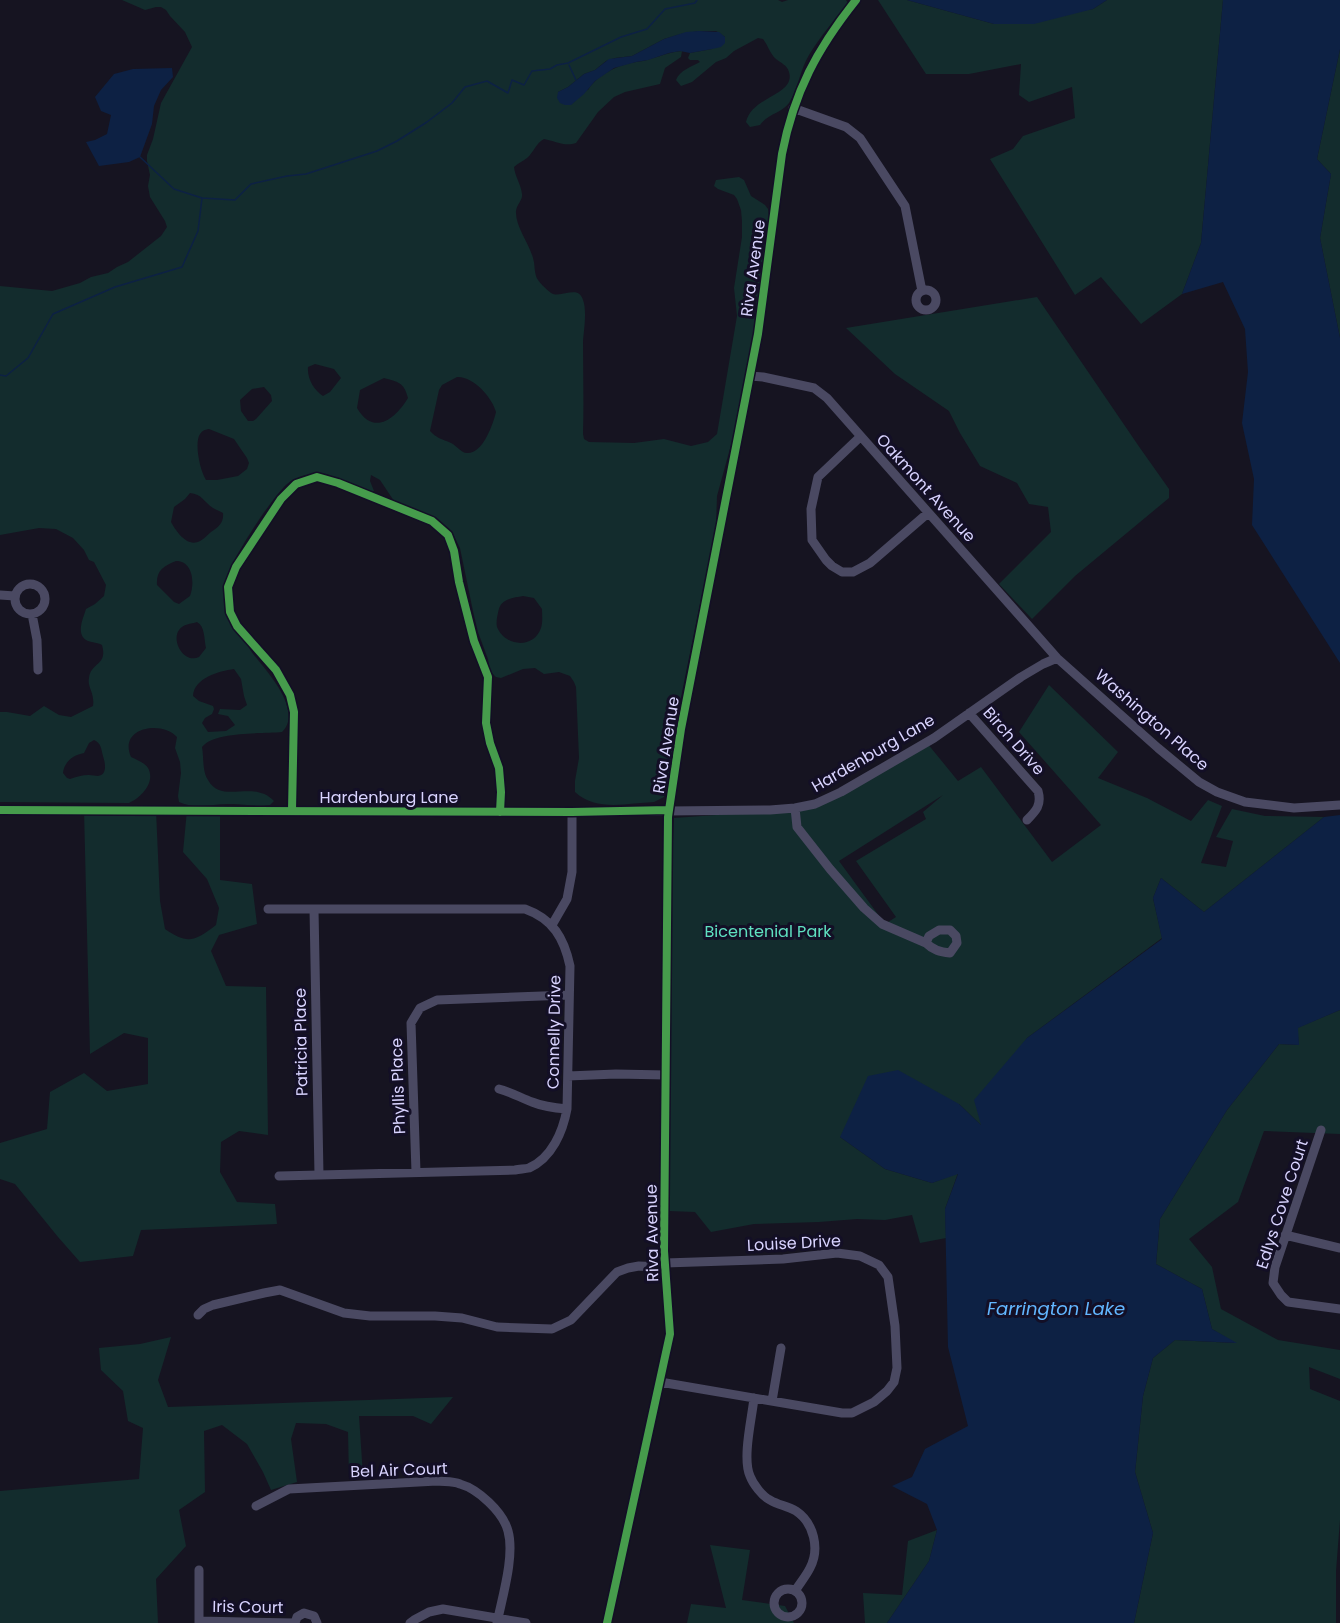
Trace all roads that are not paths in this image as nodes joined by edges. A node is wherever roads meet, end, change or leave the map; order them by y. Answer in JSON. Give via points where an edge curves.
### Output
{"nodes":[{"id":1,"x":856,"y":0,"type":"edge"},
{"id":2,"x":793,"y":108,"type":"junction"},
{"id":3,"x":922,"y":291,"type":"dead end"},
{"id":4,"x":750,"y":376,"type":"junction"},
{"id":5,"x":860,"y":437,"type":"junction"},
{"id":6,"x":928,"y":513,"type":"junction"},
{"id":7,"x":0,"y":595,"type":"edge"},
{"id":8,"x":15,"y":596,"type":"junction"},
{"id":9,"x":32,"y":614,"type":"junction"},
{"id":10,"x":1057,"y":658,"type":"junction"},
{"id":11,"x":38,"y":670,"type":"dead end"},
{"id":12,"x":969,"y":713,"type":"junction"},
{"id":13,"x":1340,"y":805,"type":"edge"},
{"id":14,"x":795,"y":808,"type":"junction"},
{"id":15,"x":0,"y":810,"type":"edge"},
{"id":16,"x":292,"y":810,"type":"junction"},
{"id":17,"x":669,"y":810,"type":"junction"},
{"id":18,"x":500,"y":812,"type":"junction"},
{"id":19,"x":572,"y":812,"type":"junction"},
{"id":20,"x":1027,"y":820,"type":"dead end"},
{"id":21,"x":268,"y":909,"type":"dead end"},
{"id":22,"x":314,"y":909,"type":"junction"},
{"id":23,"x":552,"y":925,"type":"junction"},
{"id":24,"x":926,"y":943,"type":"dead end"},
{"id":25,"x":569,"y":996,"type":"junction"},
{"id":26,"x":666,"y":1075,"type":"junction"},
{"id":27,"x":568,"y":1076,"type":"junction"},
{"id":28,"x":499,"y":1089,"type":"dead end"},
{"id":29,"x":567,"y":1109,"type":"junction"},
{"id":30,"x":1321,"y":1130,"type":"dead end"},
{"id":31,"x":416,"y":1172,"type":"junction"},
{"id":32,"x":319,"y":1175,"type":"junction"},
{"id":33,"x":279,"y":1176,"type":"dead end"},
{"id":34,"x":1286,"y":1235,"type":"junction"},
{"id":35,"x":1340,"y":1248,"type":"edge"},
{"id":36,"x":665,"y":1265,"type":"junction"},
{"id":37,"x":1340,"y":1309,"type":"edge"},
{"id":38,"x":198,"y":1315,"type":"dead end"},
{"id":39,"x":781,"y":1348,"type":"dead end"},
{"id":40,"x":660,"y":1382,"type":"junction"},
{"id":41,"x":754,"y":1398,"type":"junction"},
{"id":42,"x":772,"y":1401,"type":"junction"},
{"id":43,"x":256,"y":1506,"type":"dead end"},
{"id":44,"x":199,"y":1570,"type":"dead end"},
{"id":45,"x":795,"y":1591,"type":"dead end"},
{"id":46,"x":497,"y":1621,"type":"edge"},
{"id":47,"x":200,"y":1622,"type":"edge"},
{"id":48,"x":295,"y":1623,"type":"edge"},
{"id":49,"x":317,"y":1623,"type":"edge"},
{"id":50,"x":410,"y":1623,"type":"edge"},
{"id":51,"x":526,"y":1623,"type":"edge"},
{"id":52,"x":607,"y":1623,"type":"edge"}],
"edges":[{"from":1,"to":2,"type":"street","name":"Riva Avenue","via":[[828,36]]},
{"from":2,"to":3,"type":"street","via":[[846,127],[860,138],[905,206]]},
{"from":2,"to":4,"type":"street","name":"Riva Avenue","via":[[782,154]]},
{"from":4,"to":5,"type":"street","name":"Oakmont Avenue","via":[[814,388]]},
{"from":4,"to":17,"type":"street","name":"Riva Avenue","via":[[681,729]]},
{"from":5,"to":6,"type":"street","name":"Oakmont Avenue"},
{"from":5,"to":6,"type":"street","via":[[819,477],[811,509],[812,540],[826,560],[842,572],[853,572],[870,563]]},
{"from":6,"to":10,"type":"street","name":"Oakmont Avenue"},
{"from":7,"to":8,"type":"street"},
{"from":8,"to":9,"type":"street","via":[[18,609]]},
{"from":8,"to":9,"type":"street","via":[[26,584],[40,587],[45,595],[44,605]]},
{"from":9,"to":11,"type":"street"},
{"from":10,"to":12,"type":"street","name":"Hardenburg Lane"},
{"from":10,"to":13,"type":"street","name":"Washington Place","via":[[1198,782],[1217,792],[1245,802],[1294,808]]},
{"from":12,"to":14,"type":"street","name":"Hardenburg Lane","via":[[841,792]]},
{"from":12,"to":20,"type":"street","name":"Birch Drive","via":[[1038,791],[1040,803]]},
{"from":14,"to":17,"type":"street","name":"Hardenburg Lane"},
{"from":14,"to":24,"type":"street","via":[[797,827],[864,908],[882,924]]},
{"from":15,"to":16,"type":"street","name":"Hardenburg Lane"},
{"from":16,"to":18,"type":"street","name":"Hardenburg Lane"},
{"from":16,"to":18,"type":"street","via":[[294,712],[290,695],[276,670],[237,626],[230,612],[228,586],[236,567],[281,499],[296,484],[317,477],[432,521],[448,535],[474,641],[488,677],[486,723],[498,768]]},
{"from":17,"to":19,"type":"street","name":"Hardenburg Lane"},
{"from":17,"to":26,"type":"street","name":"Riva Avenue"},
{"from":18,"to":19,"type":"street","name":"Hardenburg Lane"},
{"from":19,"to":23,"type":"street","via":[[572,872],[567,899]]},
{"from":21,"to":22,"type":"street","name":"Connelly Drive"},
{"from":22,"to":23,"type":"street","name":"Connelly Drive","via":[[525,909]]},
{"from":22,"to":32,"type":"street","name":"Patricia Place"},
{"from":23,"to":25,"type":"street","name":"Connelly Drive","via":[[567,951]]},
{"from":25,"to":27,"type":"street","name":"Connelly Drive"},
{"from":25,"to":31,"type":"street","name":"Phyllis Place","via":[[437,1000],[420,1008],[411,1023]]},
{"from":26,"to":27,"type":"street"},
{"from":26,"to":36,"type":"street","name":"Riva Avenue"},
{"from":27,"to":29,"type":"street","name":"Connelly Drive"},
{"from":28,"to":29,"type":"street","via":[[552,1108]]},
{"from":29,"to":31,"type":"street","name":"Connelly Drive","via":[[558,1138],[542,1160],[528,1168]]},
{"from":30,"to":34,"type":"street","name":"Edlys Cove Court"},
{"from":31,"to":32,"type":"street","name":"Connelly Drive"},
{"from":32,"to":33,"type":"street","name":"Connelly Drive"},
{"from":34,"to":35,"type":"street"},
{"from":34,"to":37,"type":"street","name":"Edlys Cove Court","via":[[1273,1283],[1281,1295],[1288,1302]]},
{"from":36,"to":38,"type":"street","name":"Louise Drive","via":[[617,1272],[571,1320],[552,1329],[497,1327],[462,1318],[344,1313],[280,1290],[213,1305]]},
{"from":36,"to":40,"type":"street","name":"Riva Avenue","via":[[670,1334]]},
{"from":36,"to":42,"type":"street","name":"Louise Drive","via":[[837,1253],[860,1256],[879,1265],[888,1277],[895,1326],[897,1368],[887,1391],[852,1413]]},
{"from":39,"to":42,"type":"street"},
{"from":40,"to":41,"type":"street","name":"Louise Drive"},
{"from":40,"to":52,"type":"street","name":"Riva Avenue"},
{"from":41,"to":42,"type":"street","name":"Louise Drive"},
{"from":41,"to":45,"type":"street","via":[[746,1457],[749,1475],[768,1499],[795,1510],[807,1521],[815,1544],[811,1567]]},
{"from":43,"to":46,"type":"street","name":"Bel Air Court","via":[[289,1489],[459,1483],[492,1505],[508,1530],[508,1572]]},
{"from":44,"to":47,"type":"street"},
{"from":46,"to":50,"type":"street","via":[[443,1609]]},
{"from":46,"to":51,"type":"street"},
{"from":47,"to":48,"type":"street","name":"Iris Court"},
{"from":48,"to":49,"type":"street","name":"Iris Court","via":[[304,1613],[314,1616]]}]}
